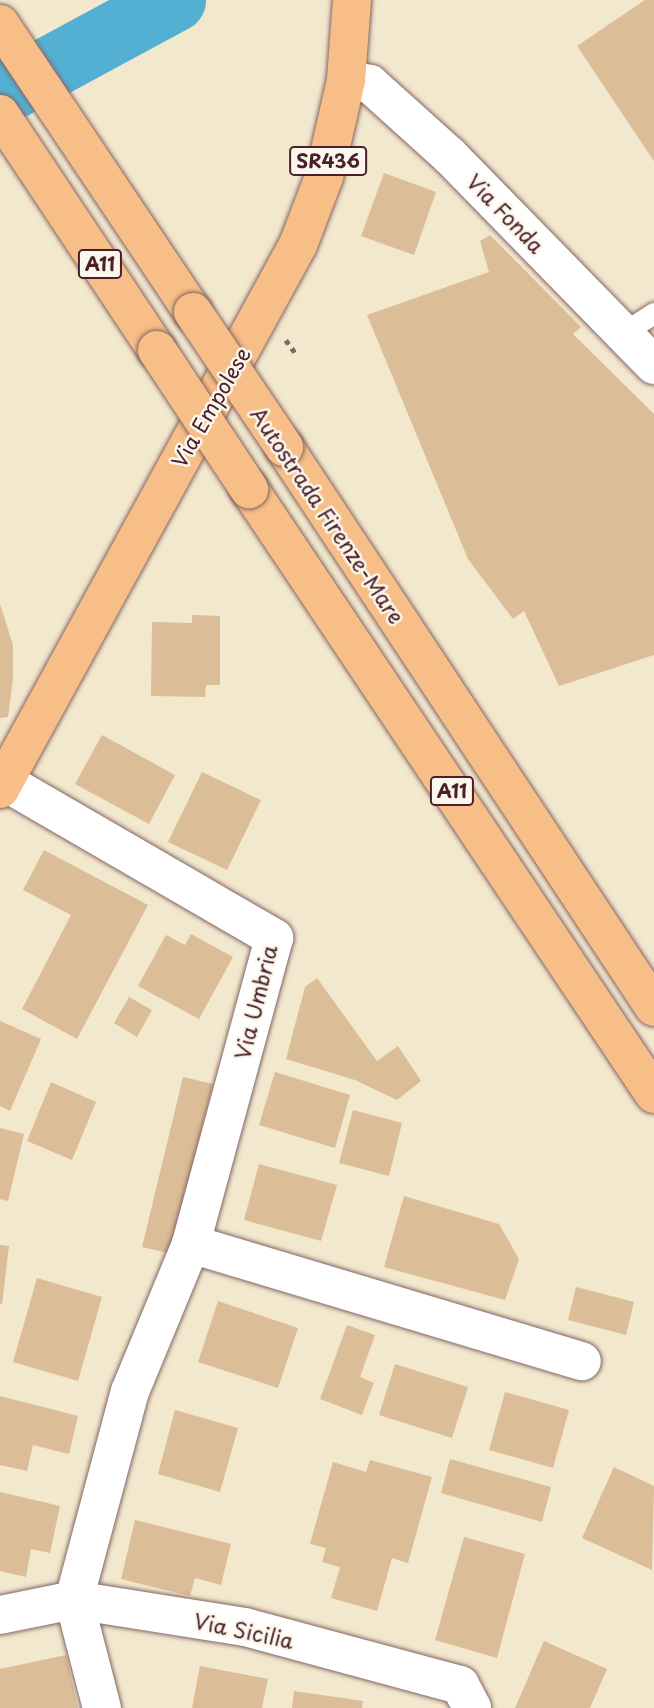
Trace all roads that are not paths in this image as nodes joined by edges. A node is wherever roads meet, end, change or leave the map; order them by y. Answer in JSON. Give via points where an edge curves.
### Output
{"nodes":[{"id":1,"x":352,"y":0,"type":"edge"},
{"id":2,"x":0,"y":24,"type":"edge"},
{"id":3,"x":346,"y":80,"type":"junction"},
{"id":4,"x":0,"y":114,"type":"edge"},
{"id":5,"x":639,"y":323,"type":"edge"},
{"id":6,"x":653,"y":362,"type":"edge"},
{"id":7,"x":1,"y":783,"type":"edge"},
{"id":8,"x":654,"y":1007,"type":"edge"},
{"id":9,"x":654,"y":1094,"type":"edge"},
{"id":10,"x":191,"y":1244,"type":"junction"},
{"id":11,"x":582,"y":1361,"type":"dead end"},
{"id":12,"x":74,"y":1600,"type":"junction"},
{"id":13,"x":0,"y":1615,"type":"edge"},
{"id":14,"x":102,"y":1708,"type":"edge"},
{"id":15,"x":472,"y":1708,"type":"edge"}],
"edges":[{"from":1,"to":3,"type":"main road","name":"Via Empolese","number":"SR436"},
{"from":2,"to":8,"type":"main road","name":"Autostrada Firenze-Mare","number":"A11","bridge":true},
{"from":3,"to":5,"type":"street","name":"Via Fonda","via":[[370,84]]},
{"from":3,"to":7,"type":"main road","name":"Via Empolese","number":"SR436","via":[[324,177],[298,245]]},
{"from":4,"to":9,"type":"main road","number":"A11","bridge":true},
{"from":5,"to":6,"type":"street","name":"Via Fonda"},
{"from":7,"to":10,"type":"street","name":"Via Umbria","via":[[274,938]]},
{"from":10,"to":11,"type":"street"},
{"from":10,"to":12,"type":"street","name":"Via Umbria","via":[[130,1391]]},
{"from":12,"to":13,"type":"street","name":"Via Sicilia"},
{"from":12,"to":14,"type":"street","name":"Via Umbria"},
{"from":12,"to":15,"type":"street","name":"Via Sicilia","via":[[245,1626],[460,1685]]}]}
